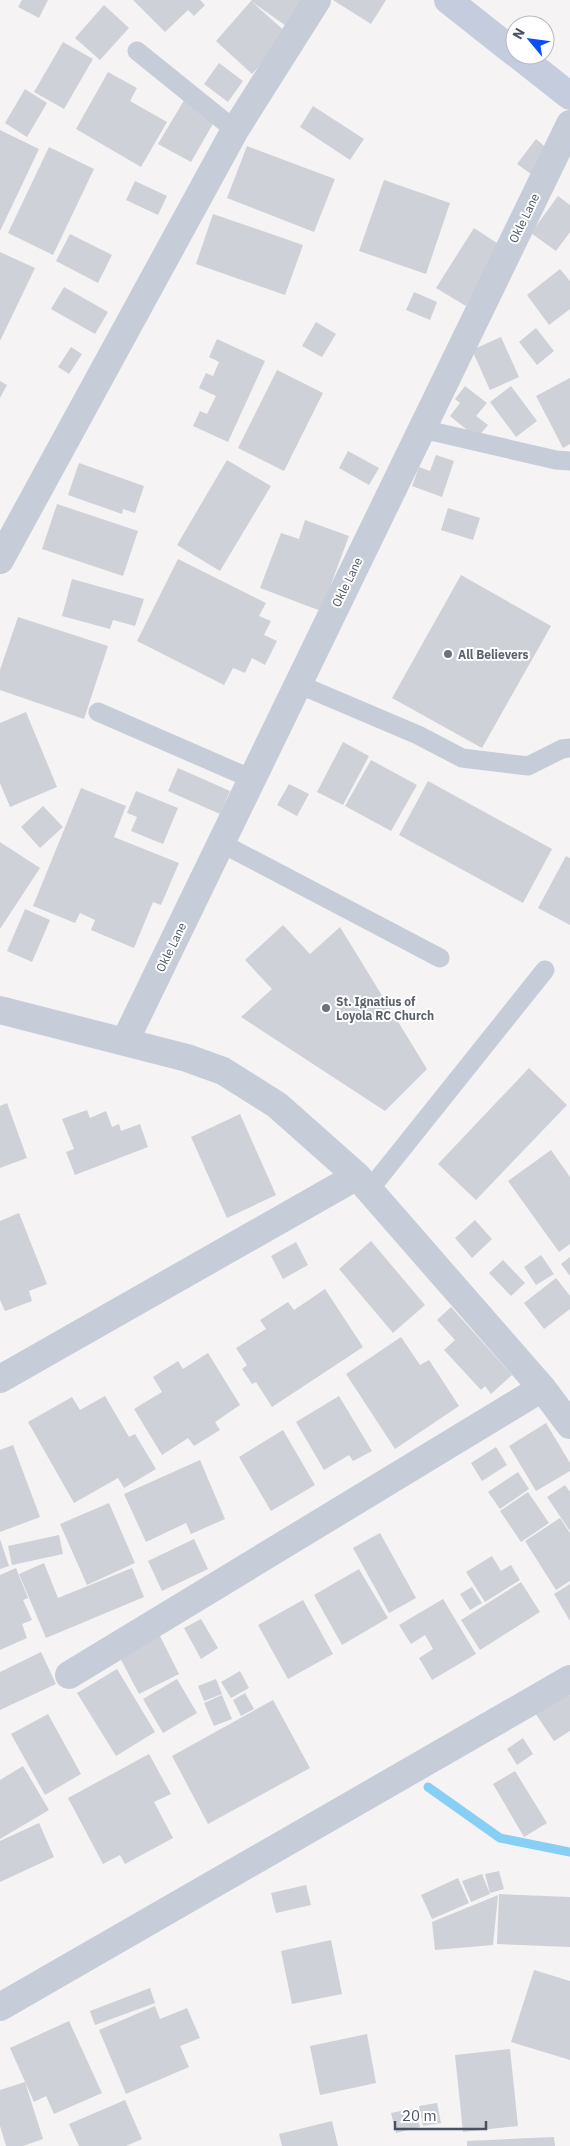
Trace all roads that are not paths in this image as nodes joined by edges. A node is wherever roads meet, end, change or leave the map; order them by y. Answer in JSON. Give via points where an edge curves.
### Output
{"nodes":[{"id":1,"x":317,"y":0,"type":"edge"},
{"id":2,"x":448,"y":0,"type":"edge"},
{"id":3,"x":505,"y":45,"type":"edge"},
{"id":4,"x":137,"y":50,"type":"dead end"},
{"id":5,"x":530,"y":65,"type":"edge"},
{"id":6,"x":570,"y":96,"type":"edge"},
{"id":7,"x":570,"y":124,"type":"edge"},
{"id":8,"x":235,"y":130,"type":"junction"},
{"id":9,"x":422,"y":429,"type":"junction"},
{"id":10,"x":570,"y":461,"type":"edge"},
{"id":11,"x":0,"y":560,"type":"edge"},
{"id":12,"x":298,"y":684,"type":"junction"},
{"id":13,"x":98,"y":712,"type":"dead end"},
{"id":14,"x":570,"y":748,"type":"edge"},
{"id":15,"x":252,"y":779,"type":"junction"},
{"id":16,"x":221,"y":843,"type":"junction"},
{"id":17,"x":440,"y":958,"type":"dead end"},
{"id":18,"x":545,"y":970,"type":"dead end"},
{"id":19,"x":0,"y":1010,"type":"edge"},
{"id":20,"x":125,"y":1041,"type":"junction"},
{"id":21,"x":364,"y":1183,"type":"junction"},
{"id":22,"x":0,"y":1379,"type":"edge"},
{"id":23,"x":542,"y":1388,"type":"junction"},
{"id":24,"x":570,"y":1425,"type":"edge"},
{"id":25,"x":69,"y":1675,"type":"dead end"},
{"id":26,"x":570,"y":1679,"type":"edge"},
{"id":27,"x":0,"y":2006,"type":"edge"}],
"edges":[{"from":1,"to":8,"type":"street"},
{"from":2,"to":3,"type":"street"},
{"from":4,"to":8,"type":"lane"},
{"from":5,"to":6,"type":"street"},
{"from":7,"to":9,"type":"street","name":"Okle Lane"},
{"from":8,"to":11,"type":"street"},
{"from":9,"to":10,"type":"lane"},
{"from":9,"to":12,"type":"street","name":"Okle Lane"},
{"from":12,"to":14,"type":"lane","via":[[418,735],[462,758],[528,766]]},
{"from":12,"to":15,"type":"street","name":"Okle Lane"},
{"from":13,"to":15,"type":"lane"},
{"from":15,"to":16,"type":"street","name":"Okle Lane"},
{"from":16,"to":17,"type":"lane"},
{"from":16,"to":20,"type":"street","name":"Okle Lane"},
{"from":18,"to":21,"type":"lane"},
{"from":19,"to":20,"type":"street"},
{"from":20,"to":21,"type":"street","via":[[223,1072],[277,1105]]},
{"from":21,"to":22,"type":"street"},
{"from":21,"to":23,"type":"street"},
{"from":23,"to":24,"type":"street"},
{"from":23,"to":25,"type":"street"},
{"from":26,"to":27,"type":"street"}]}
